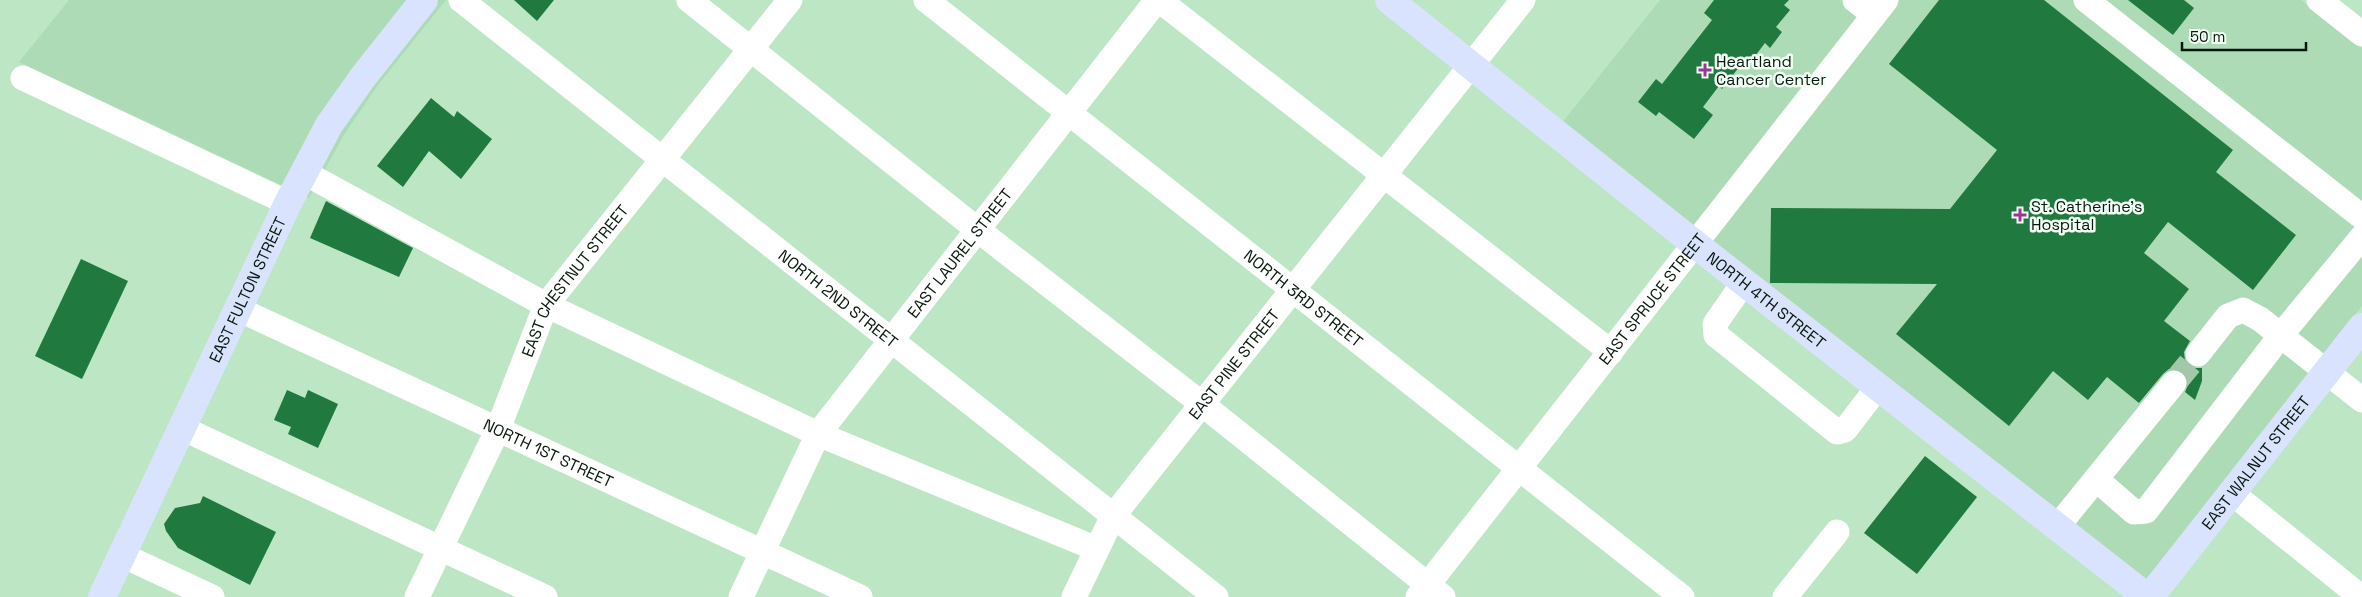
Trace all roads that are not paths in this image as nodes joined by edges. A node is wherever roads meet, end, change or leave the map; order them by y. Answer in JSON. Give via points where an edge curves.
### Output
{"nodes":[{"id":1,"x":424,"y":0,"type":"edge"},
{"id":2,"x":461,"y":0,"type":"edge"},
{"id":3,"x":689,"y":0,"type":"edge"},
{"id":4,"x":790,"y":0,"type":"edge"},
{"id":5,"x":926,"y":0,"type":"edge"},
{"id":6,"x":1158,"y":0,"type":"edge"},
{"id":7,"x":1389,"y":0,"type":"edge"},
{"id":8,"x":1523,"y":0,"type":"edge"},
{"id":9,"x":1855,"y":0,"type":"edge"},
{"id":10,"x":2086,"y":0,"type":"edge"},
{"id":11,"x":2320,"y":0,"type":"edge"},
{"id":12,"x":1880,"y":8,"type":"edge"},
{"id":13,"x":2362,"y":34,"type":"edge"},
{"id":14,"x":750,"y":49,"type":"junction"},
{"id":15,"x":1472,"y":65,"type":"junction"},
{"id":16,"x":23,"y":78,"type":"dead end"},
{"id":17,"x":1069,"y":113,"type":"junction"},
{"id":18,"x":661,"y":160,"type":"junction"},
{"id":19,"x":305,"y":172,"type":"junction"},
{"id":20,"x":1385,"y":174,"type":"junction"},
{"id":21,"x":288,"y":203,"type":"junction"},
{"id":22,"x":2362,"y":217,"type":"edge"},
{"id":23,"x":978,"y":230,"type":"junction"},
{"id":24,"x":2362,"y":236,"type":"edge"},
{"id":25,"x":1695,"y":244,"type":"junction"},
{"id":26,"x":1744,"y":282,"type":"junction"},
{"id":27,"x":1293,"y":290,"type":"junction"},
{"id":28,"x":546,"y":304,"type":"junction"},
{"id":29,"x":238,"y":309,"type":"junction"},
{"id":30,"x":2362,"y":327,"type":"edge"},
{"id":31,"x":2281,"y":335,"type":"junction"},
{"id":32,"x":892,"y":340,"type":"junction"},
{"id":33,"x":1611,"y":352,"type":"junction"},
{"id":34,"x":2198,"y":354,"type":"tunnel mouth"},
{"id":35,"x":2326,"y":372,"type":"junction"},
{"id":36,"x":2174,"y":383,"type":"tunnel mouth"},
{"id":37,"x":1878,"y":387,"type":"junction"},
{"id":38,"x":2362,"y":400,"type":"edge"},
{"id":39,"x":1202,"y":404,"type":"junction"},
{"id":40,"x":182,"y":428,"type":"junction"},
{"id":41,"x":498,"y":429,"type":"junction"},
{"id":42,"x":818,"y":434,"type":"junction"},
{"id":43,"x":1519,"y":468,"type":"junction"},
{"id":44,"x":2096,"y":479,"type":"junction"},
{"id":45,"x":2232,"y":492,"type":"junction"},
{"id":46,"x":1113,"y":516,"type":"junction"},
{"id":47,"x":2057,"y":527,"type":"junction"},
{"id":48,"x":1837,"y":532,"type":"dead end"},
{"id":49,"x":440,"y":549,"type":"junction"},
{"id":50,"x":1097,"y":549,"type":"junction"},
{"id":51,"x":762,"y":552,"type":"junction"},
{"id":52,"x":122,"y":555,"type":"junction"},
{"id":53,"x":1429,"y":593,"type":"edge"},
{"id":54,"x":102,"y":597,"type":"edge"},
{"id":55,"x":212,"y":597,"type":"edge"},
{"id":56,"x":417,"y":597,"type":"edge"},
{"id":57,"x":546,"y":597,"type":"edge"},
{"id":58,"x":741,"y":597,"type":"edge"},
{"id":59,"x":860,"y":597,"type":"edge"},
{"id":60,"x":1074,"y":597,"type":"edge"},
{"id":61,"x":1216,"y":597,"type":"edge"},
{"id":62,"x":1682,"y":597,"type":"edge"},
{"id":63,"x":1785,"y":597,"type":"edge"},
{"id":64,"x":2148,"y":597,"type":"edge"},
{"id":65,"x":2361,"y":597,"type":"edge"}],
"edges":[{"from":1,"to":19,"type":"main road","name":"EAST FULTON STREET","via":[[329,125]]},
{"from":2,"to":18,"type":"street","name":"NORTH 2ND STREET"},
{"from":3,"to":14,"type":"street"},
{"from":4,"to":14,"type":"street","name":"EAST CHESTNUT STREET"},
{"from":5,"to":17,"type":"street","name":"NORTH 3RD STREET"},
{"from":6,"to":17,"type":"street","name":"EAST LAUREL STREET"},
{"from":6,"to":20,"type":"street"},
{"from":7,"to":15,"type":"main road","name":"NORTH 4TH STREET"},
{"from":8,"to":15,"type":"street","name":"EAST PINE STREET"},
{"from":9,"to":12,"type":"street"},
{"from":10,"to":22,"type":"street"},
{"from":11,"to":13,"type":"street"},
{"from":12,"to":25,"type":"street","name":"EAST SPRUCE STREET"},
{"from":14,"to":18,"type":"street","name":"EAST CHESTNUT STREET"},
{"from":14,"to":23,"type":"street"},
{"from":15,"to":20,"type":"street","name":"EAST PINE STREET"},
{"from":15,"to":25,"type":"main road","name":"NORTH 4TH STREET"},
{"from":16,"to":21,"type":"street"},
{"from":17,"to":23,"type":"street","name":"EAST LAUREL STREET"},
{"from":17,"to":27,"type":"street","name":"NORTH 3RD STREET"},
{"from":18,"to":28,"type":"street","name":"EAST CHESTNUT STREET"},
{"from":18,"to":32,"type":"street","name":"NORTH 2ND STREET"},
{"from":19,"to":21,"type":"main road","name":"EAST FULTON STREET"},
{"from":19,"to":28,"type":"street"},
{"from":20,"to":27,"type":"street","name":"EAST PINE STREET"},
{"from":20,"to":33,"type":"street"},
{"from":21,"to":29,"type":"main road","name":"EAST FULTON STREET"},
{"from":23,"to":32,"type":"street","name":"EAST LAUREL STREET"},
{"from":23,"to":39,"type":"street"},
{"from":24,"to":31,"type":"street"},
{"from":25,"to":26,"type":"main road","name":"NORTH 4TH STREET"},
{"from":25,"to":33,"type":"street","name":"EAST SPRUCE STREET"},
{"from":26,"to":37,"type":"main road","name":"NORTH 4TH STREET"},
{"from":26,"to":37,"type":"street","via":[[1715,324],[1716,335],[1837,432],[1845,430]]},
{"from":27,"to":39,"type":"street","name":"EAST PINE STREET"},
{"from":27,"to":43,"type":"street","name":"NORTH 3RD STREET"},
{"from":28,"to":41,"type":"street","name":"EAST CHESTNUT STREET"},
{"from":28,"to":42,"type":"street"},
{"from":29,"to":40,"type":"main road","name":"EAST FULTON STREET"},
{"from":29,"to":41,"type":"street","name":"NORTH 1ST STREET"},
{"from":30,"to":35,"type":"main road","name":"EAST WALNUT STREET"},
{"from":31,"to":34,"type":"street","via":[[2243,310],[2228,316]]},
{"from":31,"to":35,"type":"street"},
{"from":31,"to":44,"type":"street","via":[[2146,511],[2134,512]]},
{"from":32,"to":42,"type":"street","name":"EAST LAUREL STREET"},
{"from":32,"to":46,"type":"street","name":"NORTH 2ND STREET"},
{"from":33,"to":43,"type":"street","name":"EAST SPRUCE STREET"},
{"from":35,"to":38,"type":"street"},
{"from":35,"to":45,"type":"main road","name":"EAST WALNUT STREET"},
{"from":36,"to":44,"type":"street"},
{"from":37,"to":47,"type":"main road","name":"NORTH 4TH STREET"},
{"from":39,"to":46,"type":"street","name":"EAST PINE STREET"},
{"from":39,"to":53,"type":"street"},
{"from":40,"to":49,"type":"street"},
{"from":40,"to":52,"type":"main road","name":"EAST FULTON STREET"},
{"from":41,"to":49,"type":"street","name":"EAST CHESTNUT STREET"},
{"from":41,"to":51,"type":"street","name":"NORTH 1ST STREET"},
{"from":42,"to":50,"type":"street"},
{"from":42,"to":51,"type":"street","name":"EAST LAUREL STREET"},
{"from":43,"to":53,"type":"street","name":"EAST SPRUCE STREET"},
{"from":43,"to":62,"type":"street","name":"NORTH 3RD STREET"},
{"from":44,"to":47,"type":"street"},
{"from":45,"to":64,"type":"main road","name":"EAST WALNUT STREET"},
{"from":45,"to":65,"type":"street"},
{"from":46,"to":50,"type":"street","name":"EAST PINE STREET"},
{"from":46,"to":61,"type":"street","name":"NORTH 2ND STREET"},
{"from":47,"to":64,"type":"main road","name":"NORTH 4TH STREET"},
{"from":48,"to":63,"type":"street"},
{"from":49,"to":56,"type":"street","name":"EAST CHESTNUT STREET"},
{"from":49,"to":57,"type":"street"},
{"from":50,"to":60,"type":"street","name":"EAST PINE STREET"},
{"from":51,"to":58,"type":"street","name":"EAST LAUREL STREET"},
{"from":51,"to":59,"type":"street","name":"NORTH 1ST STREET"},
{"from":52,"to":54,"type":"main road","name":"EAST FULTON STREET"},
{"from":52,"to":55,"type":"street"}]}
